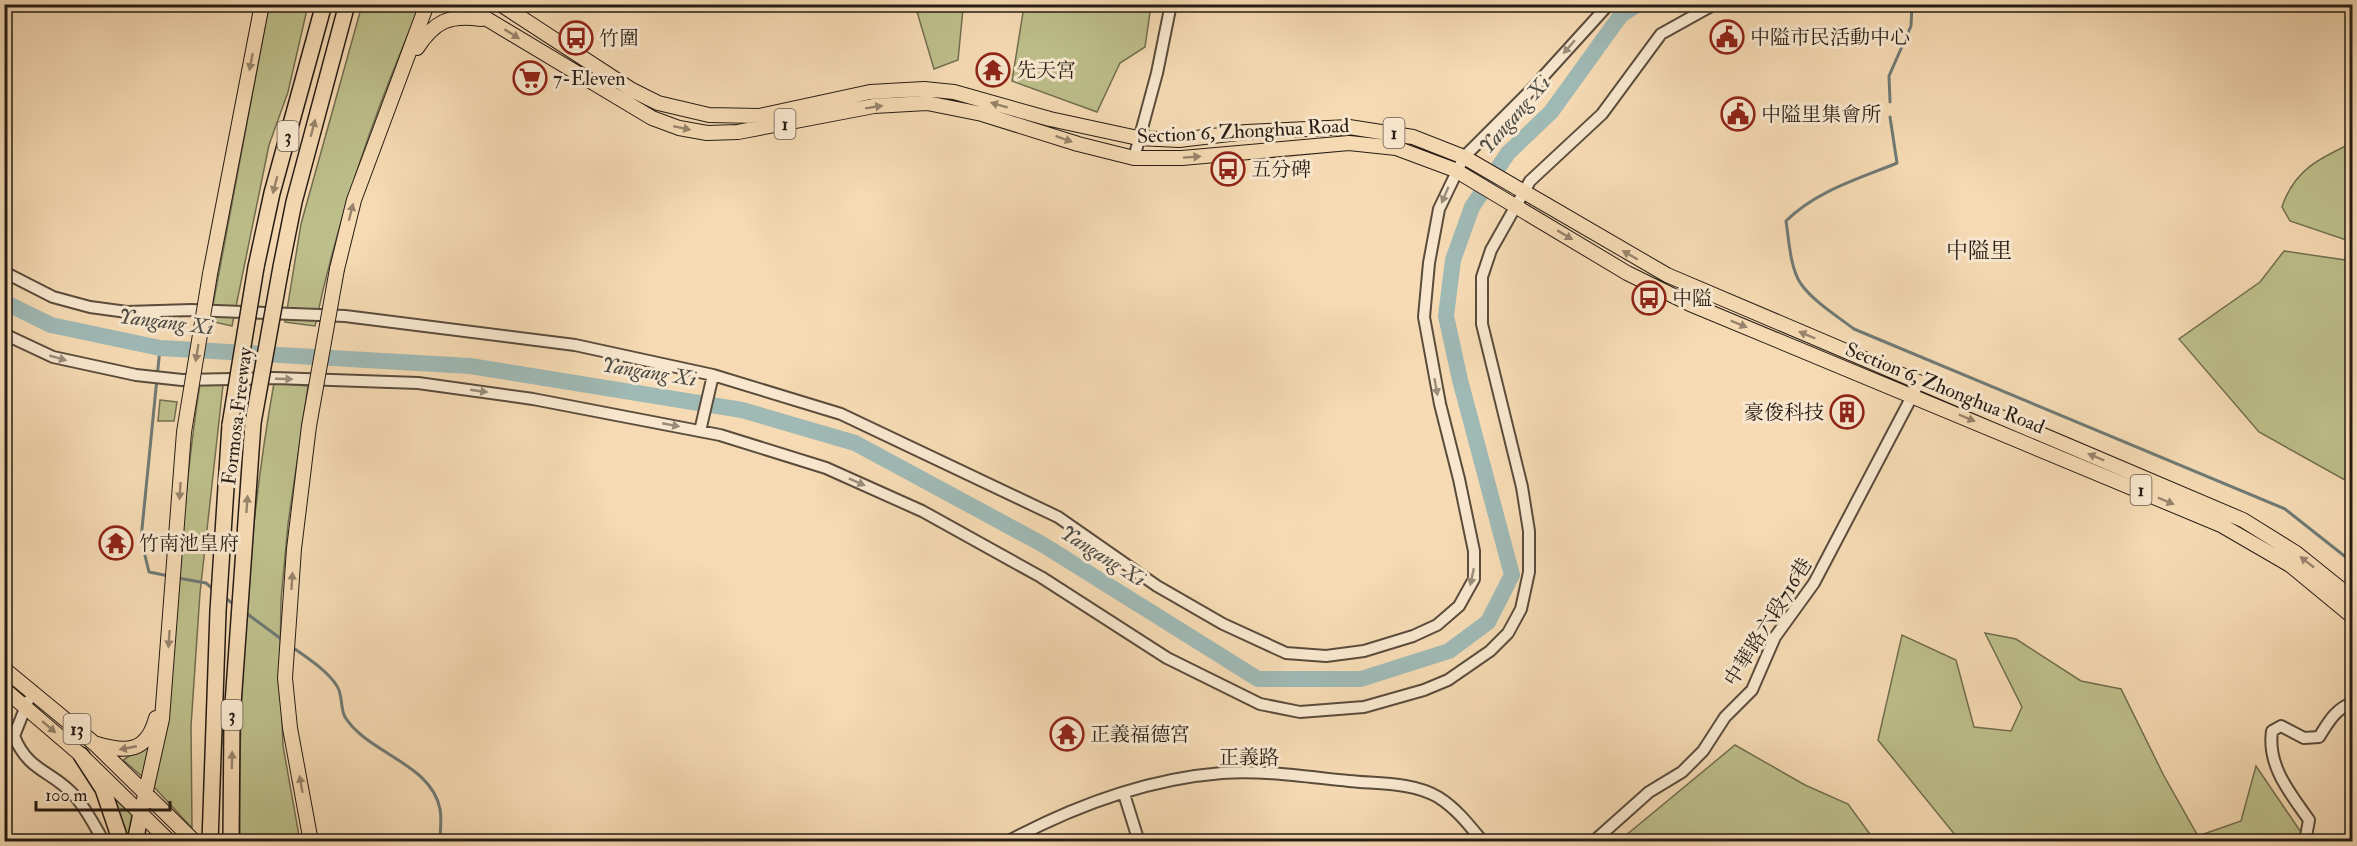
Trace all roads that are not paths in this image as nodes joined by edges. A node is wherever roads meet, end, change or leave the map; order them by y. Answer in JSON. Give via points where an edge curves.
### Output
{"nodes":[{"id":1,"x":256,"y":4,"type":"edge"},
{"id":2,"x":262,"y":4,"type":"edge"},
{"id":3,"x":427,"y":4,"type":"edge"},
{"id":4,"x":462,"y":4,"type":"edge"},
{"id":5,"x":500,"y":4,"type":"edge"},
{"id":6,"x":1171,"y":4,"type":"edge"},
{"id":7,"x":1609,"y":4,"type":"edge"},
{"id":8,"x":1715,"y":4,"type":"edge"},
{"id":9,"x":323,"y":6,"type":"edge"},
{"id":10,"x":346,"y":9,"type":"edge"},
{"id":11,"x":492,"y":21,"type":"junction"},
{"id":12,"x":256,"y":33,"type":"junction"},
{"id":13,"x":391,"y":101,"type":"junction"},
{"id":14,"x":1138,"y":138,"type":"junction"},
{"id":15,"x":1464,"y":157,"type":"junction"},
{"id":16,"x":1134,"y":158,"type":"junction"},
{"id":17,"x":1455,"y":170,"type":"junction"},
{"id":18,"x":1523,"y":192,"type":"junction"},
{"id":19,"x":1515,"y":205,"type":"junction"},
{"id":20,"x":4,"y":273,"type":"edge"},
{"id":21,"x":4,"y":334,"type":"edge"},
{"id":22,"x":713,"y":375,"type":"junction"},
{"id":23,"x":1916,"y":389,"type":"junction"},
{"id":24,"x":700,"y":431,"type":"junction"},
{"id":25,"x":2352,"y":598,"type":"edge"},
{"id":26,"x":2352,"y":616,"type":"edge"},
{"id":27,"x":167,"y":663,"type":"junction"},
{"id":28,"x":4,"y":669,"type":"edge"},
{"id":29,"x":4,"y":689,"type":"edge"},
{"id":30,"x":34,"y":694,"type":"junction"},
{"id":31,"x":2352,"y":703,"type":"edge"},
{"id":32,"x":25,"y":706,"type":"junction"},
{"id":33,"x":95,"y":744,"type":"junction"},
{"id":34,"x":81,"y":754,"type":"junction"},
{"id":35,"x":146,"y":792,"type":"junction"},
{"id":36,"x":1124,"y":794,"type":"junction"},
{"id":37,"x":141,"y":813,"type":"junction"},
{"id":38,"x":1595,"y":841,"type":"edge"},
{"id":39,"x":104,"y":842,"type":"edge"},
{"id":40,"x":121,"y":842,"type":"edge"},
{"id":41,"x":135,"y":842,"type":"edge"},
{"id":42,"x":170,"y":842,"type":"edge"},
{"id":43,"x":195,"y":842,"type":"edge"},
{"id":44,"x":210,"y":842,"type":"edge"},
{"id":45,"x":231,"y":842,"type":"edge"},
{"id":46,"x":311,"y":842,"type":"edge"},
{"id":47,"x":1007,"y":842,"type":"edge"},
{"id":48,"x":1139,"y":842,"type":"edge"},
{"id":49,"x":1483,"y":842,"type":"edge"},
{"id":50,"x":2305,"y":842,"type":"edge"}],
"edges":[{"from":1,"to":12,"type":"main road"},
{"from":2,"to":12,"type":"main road"},
{"from":3,"to":13,"type":"main road"},
{"from":4,"to":11,"type":"main road","name":"Section 6, Zhonghua Road","number":"1"},
{"from":14,"to":5,"type":"main road","name":"Section 6, Zhonghua Road","number":"1","one_way":true,"via":[[1060,122],[954,92],[924,89],[870,92],[759,116],[682,111],[632,90]]},
{"from":6,"to":14,"type":"street"},
{"from":7,"to":15,"type":"street","one_way":true},
{"from":8,"to":18,"type":"street","via":[[1661,34],[1602,114]]},
{"from":9,"to":44,"type":"highway","name":"Formosa Freeway","number":"3","one_way":true,"bridge":true,"via":[[272,193],[230,425]]},
{"from":45,"to":10,"type":"highway","name":"Formosa Freeway","number":"3","one_way":true,"bridge":true,"via":[[232,718],[253,423],[294,202]]},
{"from":11,"to":13,"type":"main road","via":[[446,19],[428,32]]},
{"from":11,"to":16,"type":"main road","name":"Section 6, Zhonghua Road","number":"1","one_way":true,"via":[[629,106],[679,128],[706,133],[738,132],[874,106],[927,103],[982,114]]},
{"from":12,"to":27,"type":"main road","one_way":true,"bridge":true,"via":[[184,432]]},
{"from":46,"to":13,"type":"main road","one_way":true,"bridge":true,"via":[[285,678],[294,549],[309,426],[337,269],[354,200]]},
{"from":14,"to":15,"type":"main road","name":"Section 6, Zhonghua Road","number":"1","via":[[1179,140],[1349,127],[1413,137]]},
{"from":14,"to":16,"type":"street"},
{"from":15,"to":17,"type":"street"},
{"from":15,"to":18,"type":"main road","number":"1"},
{"from":16,"to":17,"type":"main road","name":"Section 6, Zhonghua Road","number":"1","one_way":true,"via":[[1182,158],[1349,143],[1396,148]]},
{"from":17,"to":19,"type":"main road","number":"1"},
{"from":17,"to":22,"type":"street","one_way":true,"via":[[1439,209],[1424,317],[1474,551],[1474,579],[1459,606],[1437,625],[1364,651],[1326,656],[1286,653],[1223,624],[1167,591],[1058,518],[841,414]]},
{"from":18,"to":19,"type":"street"},
{"from":23,"to":18,"type":"main road","name":"Section 6, Zhonghua Road","number":"1","one_way":true,"via":[[1667,275]]},
{"from":19,"to":23,"type":"main road","name":"Section 6, Zhonghua Road","number":"1","one_way":true,"via":[[1662,291]]},
{"from":24,"to":19,"type":"street","one_way":true,"via":[[826,468],[922,511],[1041,577],[1167,658],[1260,704],[1300,712],[1374,704],[1448,680],[1490,651],[1508,633],[1521,609],[1529,572],[1529,531],[1482,324],[1480,298],[1491,250]]},
{"from":20,"to":22,"type":"street","via":[[53,297],[90,307],[127,312],[345,315],[575,345]]},
{"from":21,"to":24,"type":"street","one_way":true,"via":[[53,357],[147,377],[418,383],[533,399]]},
{"from":22,"to":24,"type":"street"},
{"from":25,"to":23,"type":"main road","name":"Section 6, Zhonghua Road","number":"1","one_way":true,"via":[[2296,553],[2243,520]]},
{"from":23,"to":26,"type":"main road","name":"Section 6, Zhonghua Road","number":"1","one_way":true,"via":[[2237,532],[2290,565]]},
{"from":23,"to":38,"type":"street","name":"中華路六段716巷","via":[[1814,583],[1775,637],[1752,690],[1725,717],[1703,751],[1682,772],[1649,792]]},
{"from":27,"to":33,"type":"main road","one_way":true,"via":[[153,730],[141,744],[127,750]]},
{"from":27,"to":35,"type":"main road","via":[[162,719]]},
{"from":28,"to":30,"type":"main road","number":"13"},
{"from":29,"to":32,"type":"main road","number":"13"},
{"from":30,"to":32,"type":"street"},
{"from":30,"to":33,"type":"main road","number":"13"},
{"from":31,"to":50,"type":"street","via":[[2331,717],[2319,737],[2304,738],[2281,726],[2272,731],[2274,766],[2309,820]]},
{"from":32,"to":34,"type":"main road","number":"13","one_way":true},
{"from":32,"to":39,"type":"street","via":[[14,736],[21,753],[72,793]]},
{"from":33,"to":35,"type":"main road","number":"13"},
{"from":34,"to":37,"type":"main road","number":"13"},
{"from":34,"to":40,"type":"highway","via":[[103,789]]},
{"from":35,"to":37,"type":"main road"},
{"from":35,"to":43,"type":"main road","number":"13"},
{"from":36,"to":47,"type":"street","name":"正義路","via":[[1051,818]]},
{"from":36,"to":48,"type":"street"},
{"from":36,"to":49,"type":"street","name":"正義路","via":[[1223,773],[1287,774],[1412,788],[1436,796],[1457,810]]},
{"from":37,"to":41,"type":"highway"},
{"from":37,"to":42,"type":"main road","number":"13"}]}
